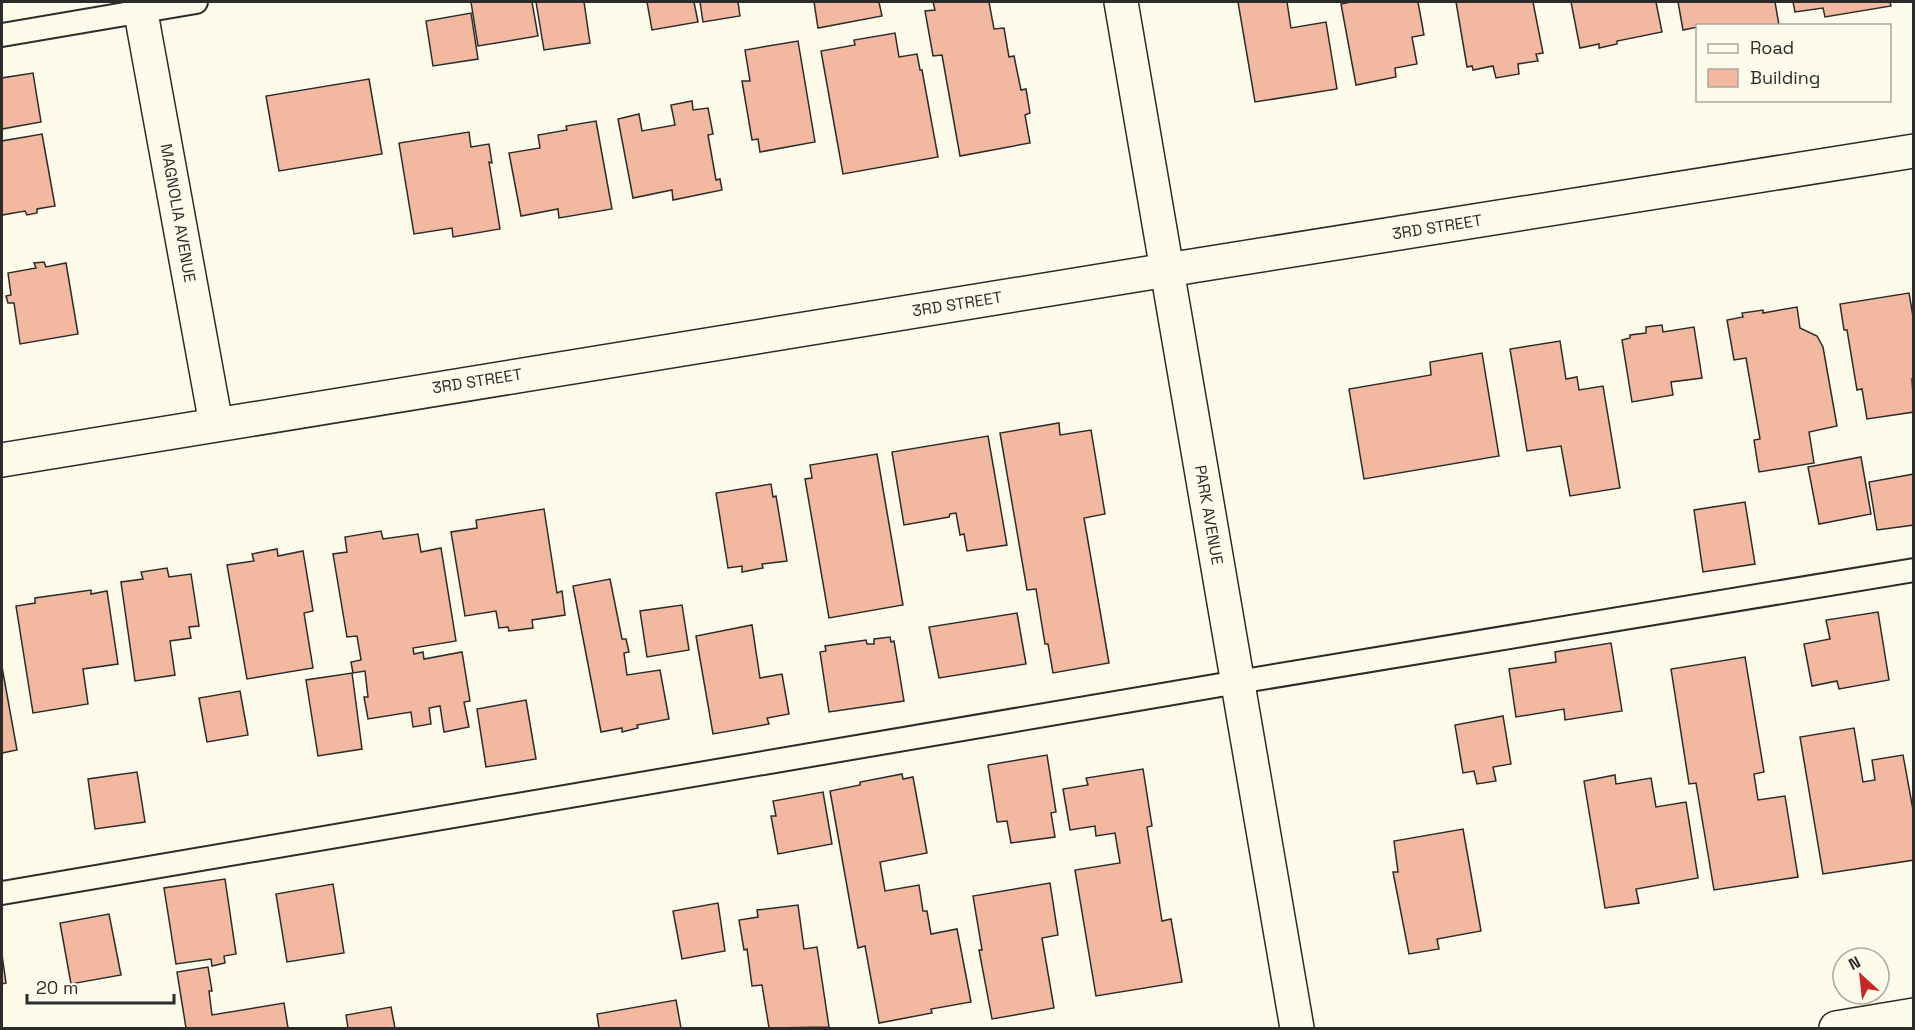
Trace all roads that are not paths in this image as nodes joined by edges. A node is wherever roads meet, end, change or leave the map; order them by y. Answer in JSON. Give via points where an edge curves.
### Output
{"nodes":[{"id":1,"x":196,"y":2,"type":"edge"},
{"id":2,"x":1121,"y":2,"type":"edge"},
{"id":3,"x":140,"y":6,"type":"edge"},
{"id":4,"x":2,"y":35,"type":"edge"},
{"id":5,"x":1914,"y":152,"type":"edge"},
{"id":6,"x":1167,"y":270,"type":"junction"},
{"id":7,"x":216,"y":424,"type":"junction"},
{"id":8,"x":2,"y":460,"type":"edge"},
{"id":9,"x":1914,"y":570,"type":"edge"},
{"id":10,"x":1238,"y":682,"type":"junction"},
{"id":11,"x":2,"y":893,"type":"edge"},
{"id":12,"x":1914,"y":1015,"type":"edge"},
{"id":13,"x":1297,"y":1029,"type":"edge"},
{"id":14,"x":1836,"y":1029,"type":"edge"}],
"edges":[{"from":1,"to":3,"type":"lane"},
{"from":2,"to":6,"type":"street","name":"PARK AVENUE"},
{"from":3,"to":4,"type":"lane"},
{"from":3,"to":7,"type":"street","name":"MAGNOLIA AVENUE"},
{"from":5,"to":6,"type":"street","name":"3RD STREET"},
{"from":6,"to":7,"type":"street","name":"3RD STREET"},
{"from":6,"to":10,"type":"street","name":"PARK AVENUE"},
{"from":7,"to":8,"type":"street","name":"3RD STREET"},
{"from":9,"to":10,"type":"lane"},
{"from":10,"to":11,"type":"lane"},
{"from":10,"to":13,"type":"street","name":"PARK AVENUE"},
{"from":12,"to":14,"type":"street"}]}
